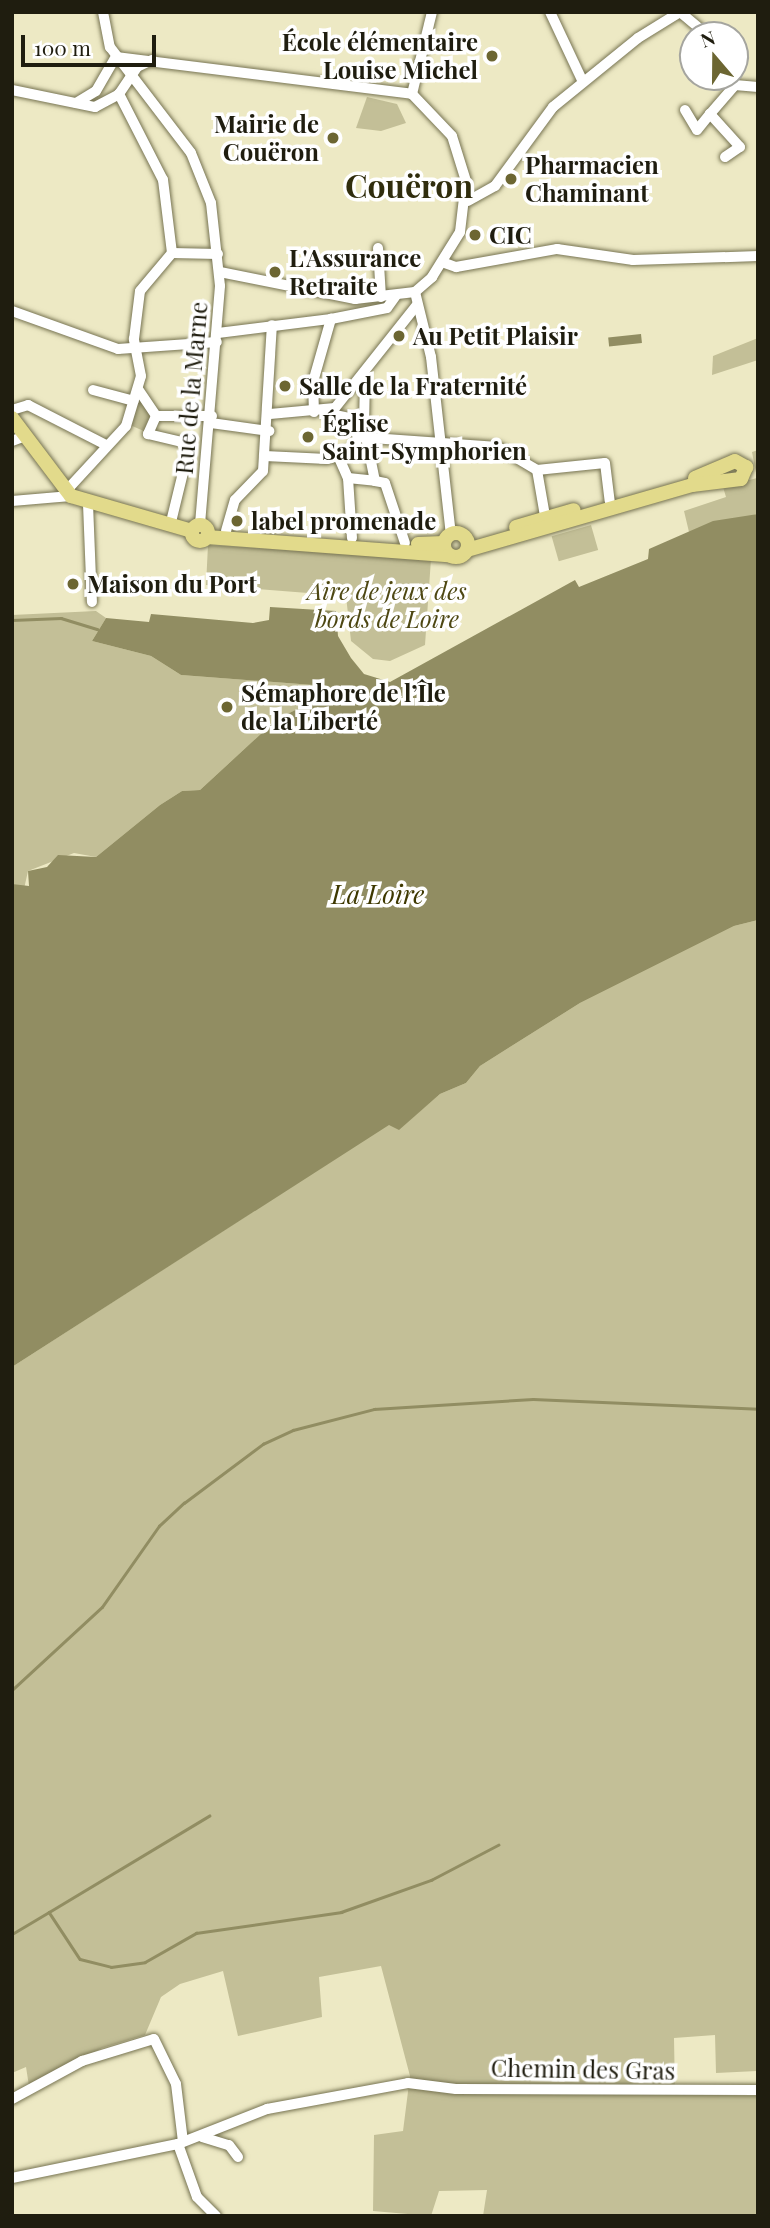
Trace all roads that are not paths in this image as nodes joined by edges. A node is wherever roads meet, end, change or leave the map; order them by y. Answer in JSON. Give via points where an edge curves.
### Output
{"nodes":[{"id":1,"x":103,"y":12,"type":"edge"},
{"id":2,"x":432,"y":12,"type":"edge"},
{"id":3,"x":550,"y":12,"type":"edge"},
{"id":4,"x":680,"y":12,"type":"edge"},
{"id":5,"x":116,"y":57,"type":"junction"},
{"id":6,"x":152,"y":60,"type":"junction"},
{"id":7,"x":130,"y":75,"type":"junction"},
{"id":8,"x":582,"y":80,"type":"junction"},
{"id":9,"x":12,"y":90,"type":"edge"},
{"id":10,"x":96,"y":91,"type":"junction"},
{"id":11,"x":726,"y":91,"type":"edge"},
{"id":12,"x":119,"y":94,"type":"junction"},
{"id":13,"x":412,"y":94,"type":"junction"},
{"id":14,"x":61,"y":102,"type":"junction"},
{"id":15,"x":104,"y":104,"type":"junction"},
{"id":16,"x":685,"y":110,"type":"dead end"},
{"id":17,"x":710,"y":114,"type":"junction"},
{"id":18,"x":726,"y":158,"type":"dead end"},
{"id":19,"x":468,"y":201,"type":"junction"},
{"id":20,"x":378,"y":247,"type":"dead end"},
{"id":21,"x":172,"y":253,"type":"junction"},
{"id":22,"x":218,"y":254,"type":"junction"},
{"id":23,"x":758,"y":256,"type":"edge"},
{"id":24,"x":442,"y":262,"type":"junction"},
{"id":25,"x":220,"y":272,"type":"junction"},
{"id":26,"x":415,"y":292,"type":"junction"},
{"id":27,"x":381,"y":297,"type":"junction"},
{"id":28,"x":395,"y":297,"type":"junction"},
{"id":29,"x":417,"y":305,"type":"junction"},
{"id":30,"x":12,"y":312,"type":"edge"},
{"id":31,"x":331,"y":319,"type":"junction"},
{"id":32,"x":272,"y":325,"type":"junction"},
{"id":33,"x":218,"y":338,"type":"junction"},
{"id":34,"x":136,"y":350,"type":"junction"},
{"id":35,"x":365,"y":377,"type":"junction"},
{"id":36,"x":138,"y":389,"type":"junction"},
{"id":37,"x":93,"y":390,"type":"dead end"},
{"id":38,"x":134,"y":401,"type":"junction"},
{"id":39,"x":12,"y":410,"type":"edge"},
{"id":40,"x":319,"y":412,"type":"junction"},
{"id":41,"x":156,"y":416,"type":"junction"},
{"id":42,"x":12,"y":418,"type":"edge"},
{"id":43,"x":212,"y":419,"type":"junction"},
{"id":44,"x":270,"y":423,"type":"junction"},
{"id":45,"x":358,"y":437,"type":"junction"},
{"id":46,"x":19,"y":438,"type":"edge"},
{"id":47,"x":371,"y":438,"type":"junction"},
{"id":48,"x":442,"y":444,"type":"junction"},
{"id":49,"x":106,"y":445,"type":"junction"},
{"id":50,"x":265,"y":456,"type":"junction"},
{"id":51,"x":339,"y":458,"type":"junction"},
{"id":52,"x":752,"y":466,"type":"edge"},
{"id":53,"x":537,"y":470,"type":"junction"},
{"id":54,"x":729,"y":472,"type":"junction"},
{"id":55,"x":348,"y":478,"type":"junction"},
{"id":56,"x":375,"y":481,"type":"junction"},
{"id":57,"x":66,"y":491,"type":"junction"},
{"id":58,"x":610,"y":500,"type":"junction"},
{"id":59,"x":12,"y":501,"type":"edge"},
{"id":60,"x":92,"y":505,"type":"junction"},
{"id":61,"x":545,"y":516,"type":"junction"},
{"id":62,"x":174,"y":523,"type":"junction"},
{"id":63,"x":202,"y":531,"type":"junction"},
{"id":64,"x":226,"y":531,"type":"junction"},
{"id":65,"x":352,"y":538,"type":"junction"},
{"id":66,"x":405,"y":543,"type":"junction"},
{"id":67,"x":448,"y":544,"type":"junction"},
{"id":68,"x":467,"y":545,"type":"junction"},
{"id":69,"x":92,"y":601,"type":"dead end"},
{"id":70,"x":758,"y":2090,"type":"edge"},
{"id":71,"x":12,"y":2099,"type":"edge"},
{"id":72,"x":202,"y":2137,"type":"junction"},
{"id":73,"x":181,"y":2143,"type":"junction"},
{"id":74,"x":238,"y":2157,"type":"dead end"},
{"id":75,"x":12,"y":2178,"type":"edge"},
{"id":76,"x":216,"y":2216,"type":"edge"}],
"edges":[{"from":1,"to":5,"type":"street"},
{"from":2,"to":13,"type":"street"},
{"from":3,"to":8,"type":"street"},
{"from":4,"to":8,"type":"street"},
{"from":5,"to":6,"type":"street"},
{"from":5,"to":7,"type":"street","name":"Rue de la Marne"},
{"from":5,"to":10,"type":"street"},
{"from":6,"to":7,"type":"street"},
{"from":6,"to":13,"type":"street"},
{"from":7,"to":12,"type":"street"},
{"from":7,"to":22,"type":"street","name":"Rue de la Marne","via":[[191,153],[211,203]]},
{"from":8,"to":19,"type":"street","via":[[530,134],[495,186]]},
{"from":9,"to":14,"type":"street"},
{"from":10,"to":14,"type":"street","via":[[79,103]]},
{"from":10,"to":15,"type":"street"},
{"from":11,"to":17,"type":"street"},
{"from":12,"to":15,"type":"street"},
{"from":12,"to":21,"type":"street","via":[[163,180]]},
{"from":13,"to":19,"type":"street","via":[[452,136]]},
{"from":14,"to":15,"type":"street"},
{"from":16,"to":17,"type":"street","via":[[697,130]]},
{"from":17,"to":18,"type":"street","via":[[740,147]]},
{"from":19,"to":24,"type":"street"},
{"from":20,"to":27,"type":"street"},
{"from":21,"to":22,"type":"street"},
{"from":21,"to":34,"type":"street","via":[[140,291]]},
{"from":22,"to":25,"type":"street","name":"Rue de la Marne"},
{"from":23,"to":24,"type":"street","via":[[633,260],[557,249],[456,267]]},
{"from":24,"to":26,"type":"street"},
{"from":25,"to":27,"type":"street","via":[[337,297]]},
{"from":25,"to":33,"type":"street","name":"Rue de la Marne"},
{"from":26,"to":28,"type":"street"},
{"from":26,"to":29,"type":"street"},
{"from":27,"to":28,"type":"street"},
{"from":28,"to":31,"type":"street","via":[[387,308]]},
{"from":29,"to":35,"type":"street"},
{"from":29,"to":48,"type":"street","via":[[426,330]]},
{"from":30,"to":34,"type":"street","via":[[114,348]]},
{"from":31,"to":32,"type":"street"},
{"from":31,"to":40,"type":"street","via":[[313,382]]},
{"from":32,"to":33,"type":"street"},
{"from":32,"to":44,"type":"street"},
{"from":33,"to":34,"type":"street"},
{"from":33,"to":43,"type":"street","name":"Rue de la Marne"},
{"from":34,"to":36,"type":"street"},
{"from":35,"to":40,"type":"street"},
{"from":35,"to":47,"type":"street","via":[[364,427]]},
{"from":36,"to":38,"type":"street"},
{"from":36,"to":41,"type":"street"},
{"from":37,"to":38,"type":"street"},
{"from":38,"to":49,"type":"street","via":[[120,438]]},
{"from":39,"to":49,"type":"street","via":[[28,405]]},
{"from":40,"to":44,"type":"street"},
{"from":40,"to":45,"type":"street","via":[[349,418]]},
{"from":41,"to":43,"type":"street"},
{"from":41,"to":62,"type":"street","via":[[148,434],[191,444]]},
{"from":42,"to":46,"type":"main road"},
{"from":43,"to":44,"type":"street"},
{"from":43,"to":63,"type":"street","name":"Rue de la Marne"},
{"from":44,"to":50,"type":"street"},
{"from":45,"to":47,"type":"street"},
{"from":45,"to":51,"type":"street","via":[[354,449]]},
{"from":46,"to":57,"type":"main road"},
{"from":47,"to":48,"type":"street"},
{"from":47,"to":56,"type":"street"},
{"from":48,"to":53,"type":"street","via":[[498,447]]},
{"from":48,"to":67,"type":"street"},
{"from":49,"to":57,"type":"street"},
{"from":50,"to":51,"type":"street"},
{"from":50,"to":64,"type":"street","via":[[263,471],[231,506]]},
{"from":51,"to":55,"type":"street"},
{"from":52,"to":54,"type":"main road","via":[[741,479]]},
{"from":53,"to":58,"type":"street","via":[[605,463]]},
{"from":53,"to":61,"type":"street"},
{"from":54,"to":58,"type":"main road"},
{"from":54,"to":68,"type":"main road"},
{"from":55,"to":56,"type":"street"},
{"from":55,"to":65,"type":"street"},
{"from":56,"to":66,"type":"street","via":[[385,483]]},
{"from":57,"to":59,"type":"street"},
{"from":57,"to":60,"type":"main road"},
{"from":58,"to":61,"type":"main road"},
{"from":60,"to":62,"type":"main road"},
{"from":60,"to":69,"type":"street"},
{"from":61,"to":68,"type":"main road"},
{"from":62,"to":63,"type":"main road"},
{"from":63,"to":64,"type":"main road"},
{"from":63,"to":67,"type":"main road"},
{"from":64,"to":65,"type":"main road"},
{"from":65,"to":66,"type":"main road"},
{"from":66,"to":67,"type":"main road"},
{"from":67,"to":68,"type":"main road"},
{"from":67,"to":68,"type":"main road"},
{"from":70,"to":72,"type":"street","name":"Chemin des Gras","via":[[456,2089],[408,2083],[267,2109]]},
{"from":71,"to":73,"type":"street","via":[[94,2056],[154,2039],[176,2084]]},
{"from":72,"to":73,"type":"street","name":"Chemin des Gras"},
{"from":72,"to":74,"type":"street","via":[[229,2145]]},
{"from":73,"to":75,"type":"street","name":"Chemin des Gras"},
{"from":73,"to":76,"type":"street","via":[[197,2197]]}]}
